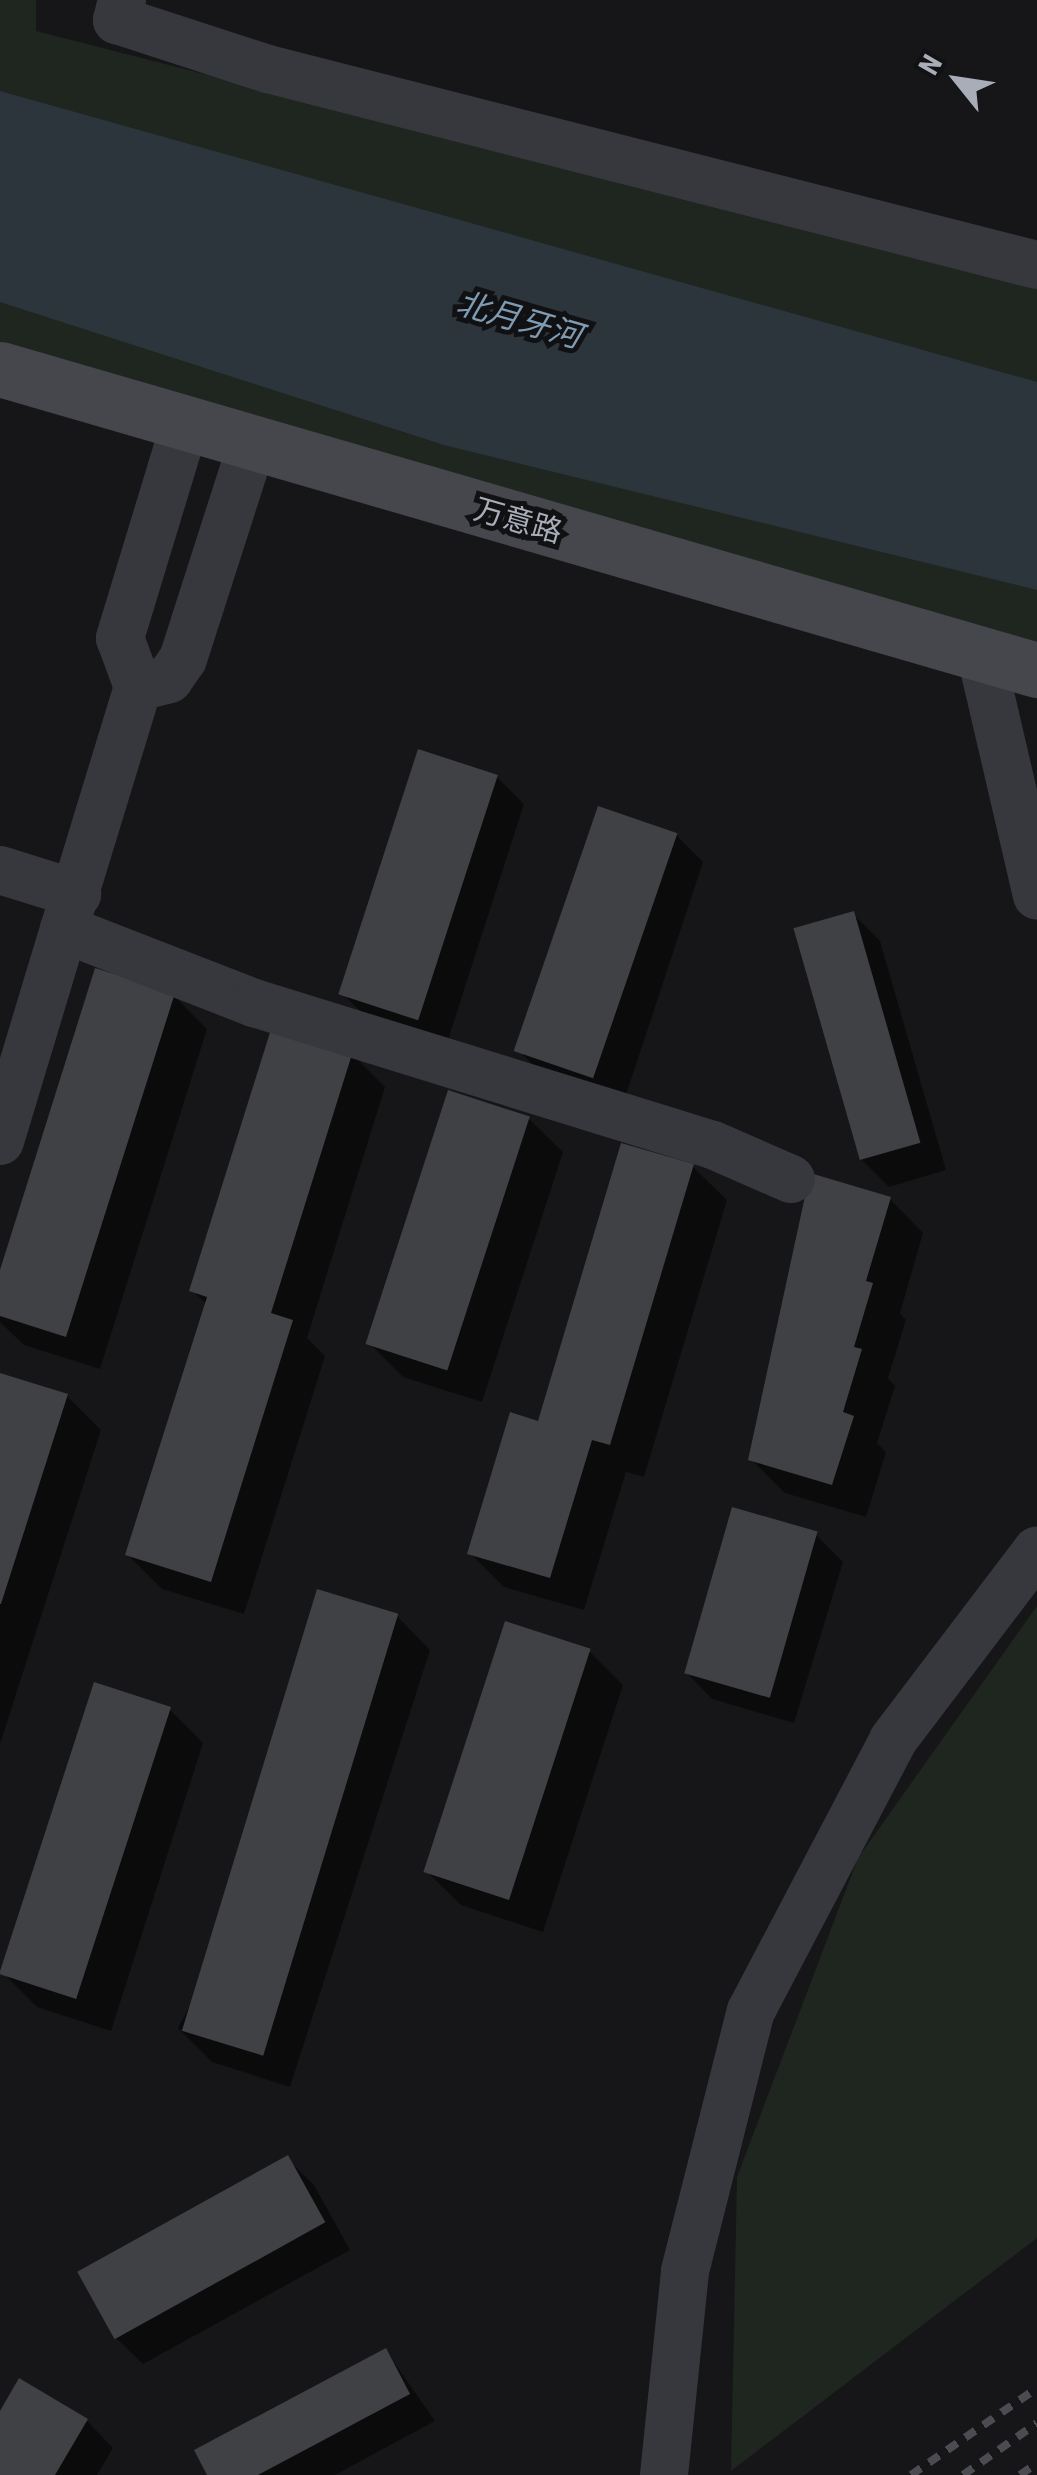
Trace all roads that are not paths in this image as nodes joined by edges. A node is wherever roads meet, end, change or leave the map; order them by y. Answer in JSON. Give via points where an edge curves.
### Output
{"nodes":[{"id":1,"x":122,"y":0,"type":"edge"},
{"id":2,"x":1037,"y":265,"type":"edge"},
{"id":3,"x":0,"y":368,"type":"edge"},
{"id":4,"x":0,"y":401,"type":"edge"},
{"id":5,"x":180,"y":439,"type":"junction"},
{"id":6,"x":248,"y":458,"type":"junction"},
{"id":7,"x":1011,"y":677,"type":"edge"},
{"id":8,"x":138,"y":687,"type":"junction"},
{"id":9,"x":0,"y":870,"type":"edge"},
{"id":10,"x":1037,"y":896,"type":"edge"},
{"id":11,"x":70,"y":911,"type":"junction"},
{"id":12,"x":0,"y":1140,"type":"edge"},
{"id":13,"x":790,"y":1180,"type":"dead end"},
{"id":14,"x":1037,"y":1550,"type":"edge"},
{"id":15,"x":664,"y":2475,"type":"edge"}],
"edges":[{"from":1,"to":2,"type":"street","via":[[118,20],[268,69]]},
{"from":3,"to":5,"type":"street","name":"万意路"},
{"from":4,"to":5,"type":"street","name":"万意路"},
{"from":5,"to":6,"type":"street","name":"万意路"},
{"from":5,"to":8,"type":"street","via":[[120,638]]},
{"from":6,"to":7,"type":"street","name":"万意路"},
{"from":6,"to":8,"type":"street","via":[[183,659],[170,679]]},
{"from":7,"to":10,"type":"street"},
{"from":8,"to":11,"type":"street"},
{"from":9,"to":11,"type":"street"},
{"from":11,"to":12,"type":"street"},
{"from":11,"to":13,"type":"street","via":[[254,1003],[713,1144]]},
{"from":14,"to":15,"type":"street","via":[[892,1740],[752,2011],[685,2270]]}]}
